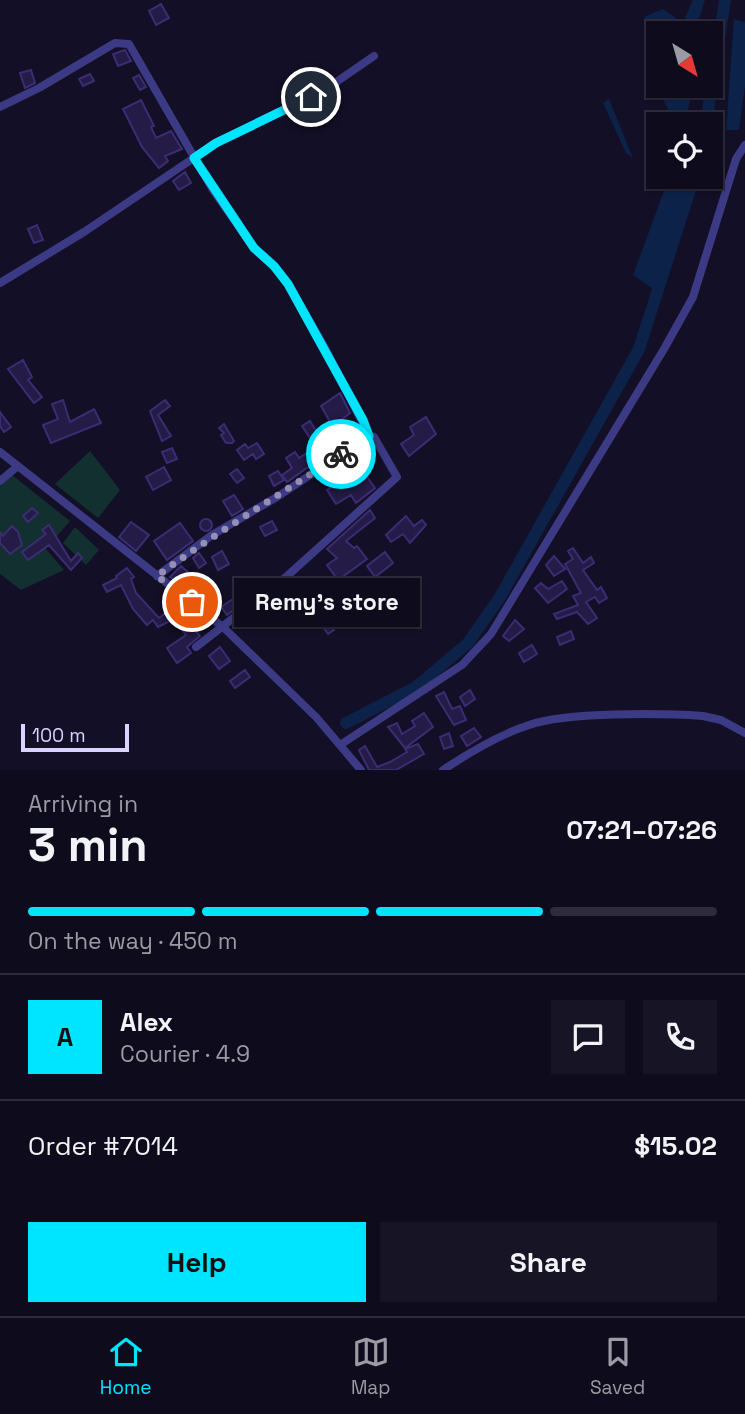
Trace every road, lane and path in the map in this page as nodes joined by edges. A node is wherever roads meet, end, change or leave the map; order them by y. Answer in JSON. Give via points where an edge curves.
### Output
{"nodes":[{"id":1,"x":374,"y":57,"type":"dead end"},
{"id":2,"x":0,"y":107,"type":"edge"},
{"id":3,"x":745,"y":145,"type":"edge"},
{"id":4,"x":194,"y":158,"type":"junction"},
{"id":5,"x":0,"y":283,"type":"edge"},
{"id":6,"x":369,"y":436,"type":"junction"},
{"id":7,"x":0,"y":452,"type":"edge"},
{"id":8,"x":18,"y":466,"type":"junction"},
{"id":9,"x":0,"y":481,"type":"edge"},
{"id":10,"x":157,"y":576,"type":"junction"},
{"id":11,"x":224,"y":628,"type":"junction"},
{"id":12,"x":196,"y":647,"type":"dead end"},
{"id":13,"x":745,"y":733,"type":"edge"},
{"id":14,"x":340,"y":745,"type":"junction"},
{"id":15,"x":361,"y":770,"type":"edge"},
{"id":16,"x":443,"y":770,"type":"edge"}],
"edges":[{"from":1,"to":4,"type":"street","via":[[330,87]]},
{"from":2,"to":4,"type":"street","via":[[124,42],[134,50]]},
{"from":3,"to":14,"type":"street","via":[[732,170],[693,297],[491,634],[462,666]]},
{"from":4,"to":5,"type":"street"},
{"from":4,"to":6,"type":"street","via":[[254,248],[288,284]]},
{"from":6,"to":10,"type":"street","via":[[212,535]]},
{"from":6,"to":11,"type":"street","via":[[396,479]]},
{"from":7,"to":8,"type":"street"},
{"from":8,"to":9,"type":"street"},
{"from":8,"to":10,"type":"street"},
{"from":10,"to":11,"type":"street"},
{"from":11,"to":12,"type":"street"},
{"from":11,"to":14,"type":"street"},
{"from":13,"to":16,"type":"street","via":[[703,716],[561,719],[531,724],[499,737]]},
{"from":14,"to":15,"type":"street"}]}
